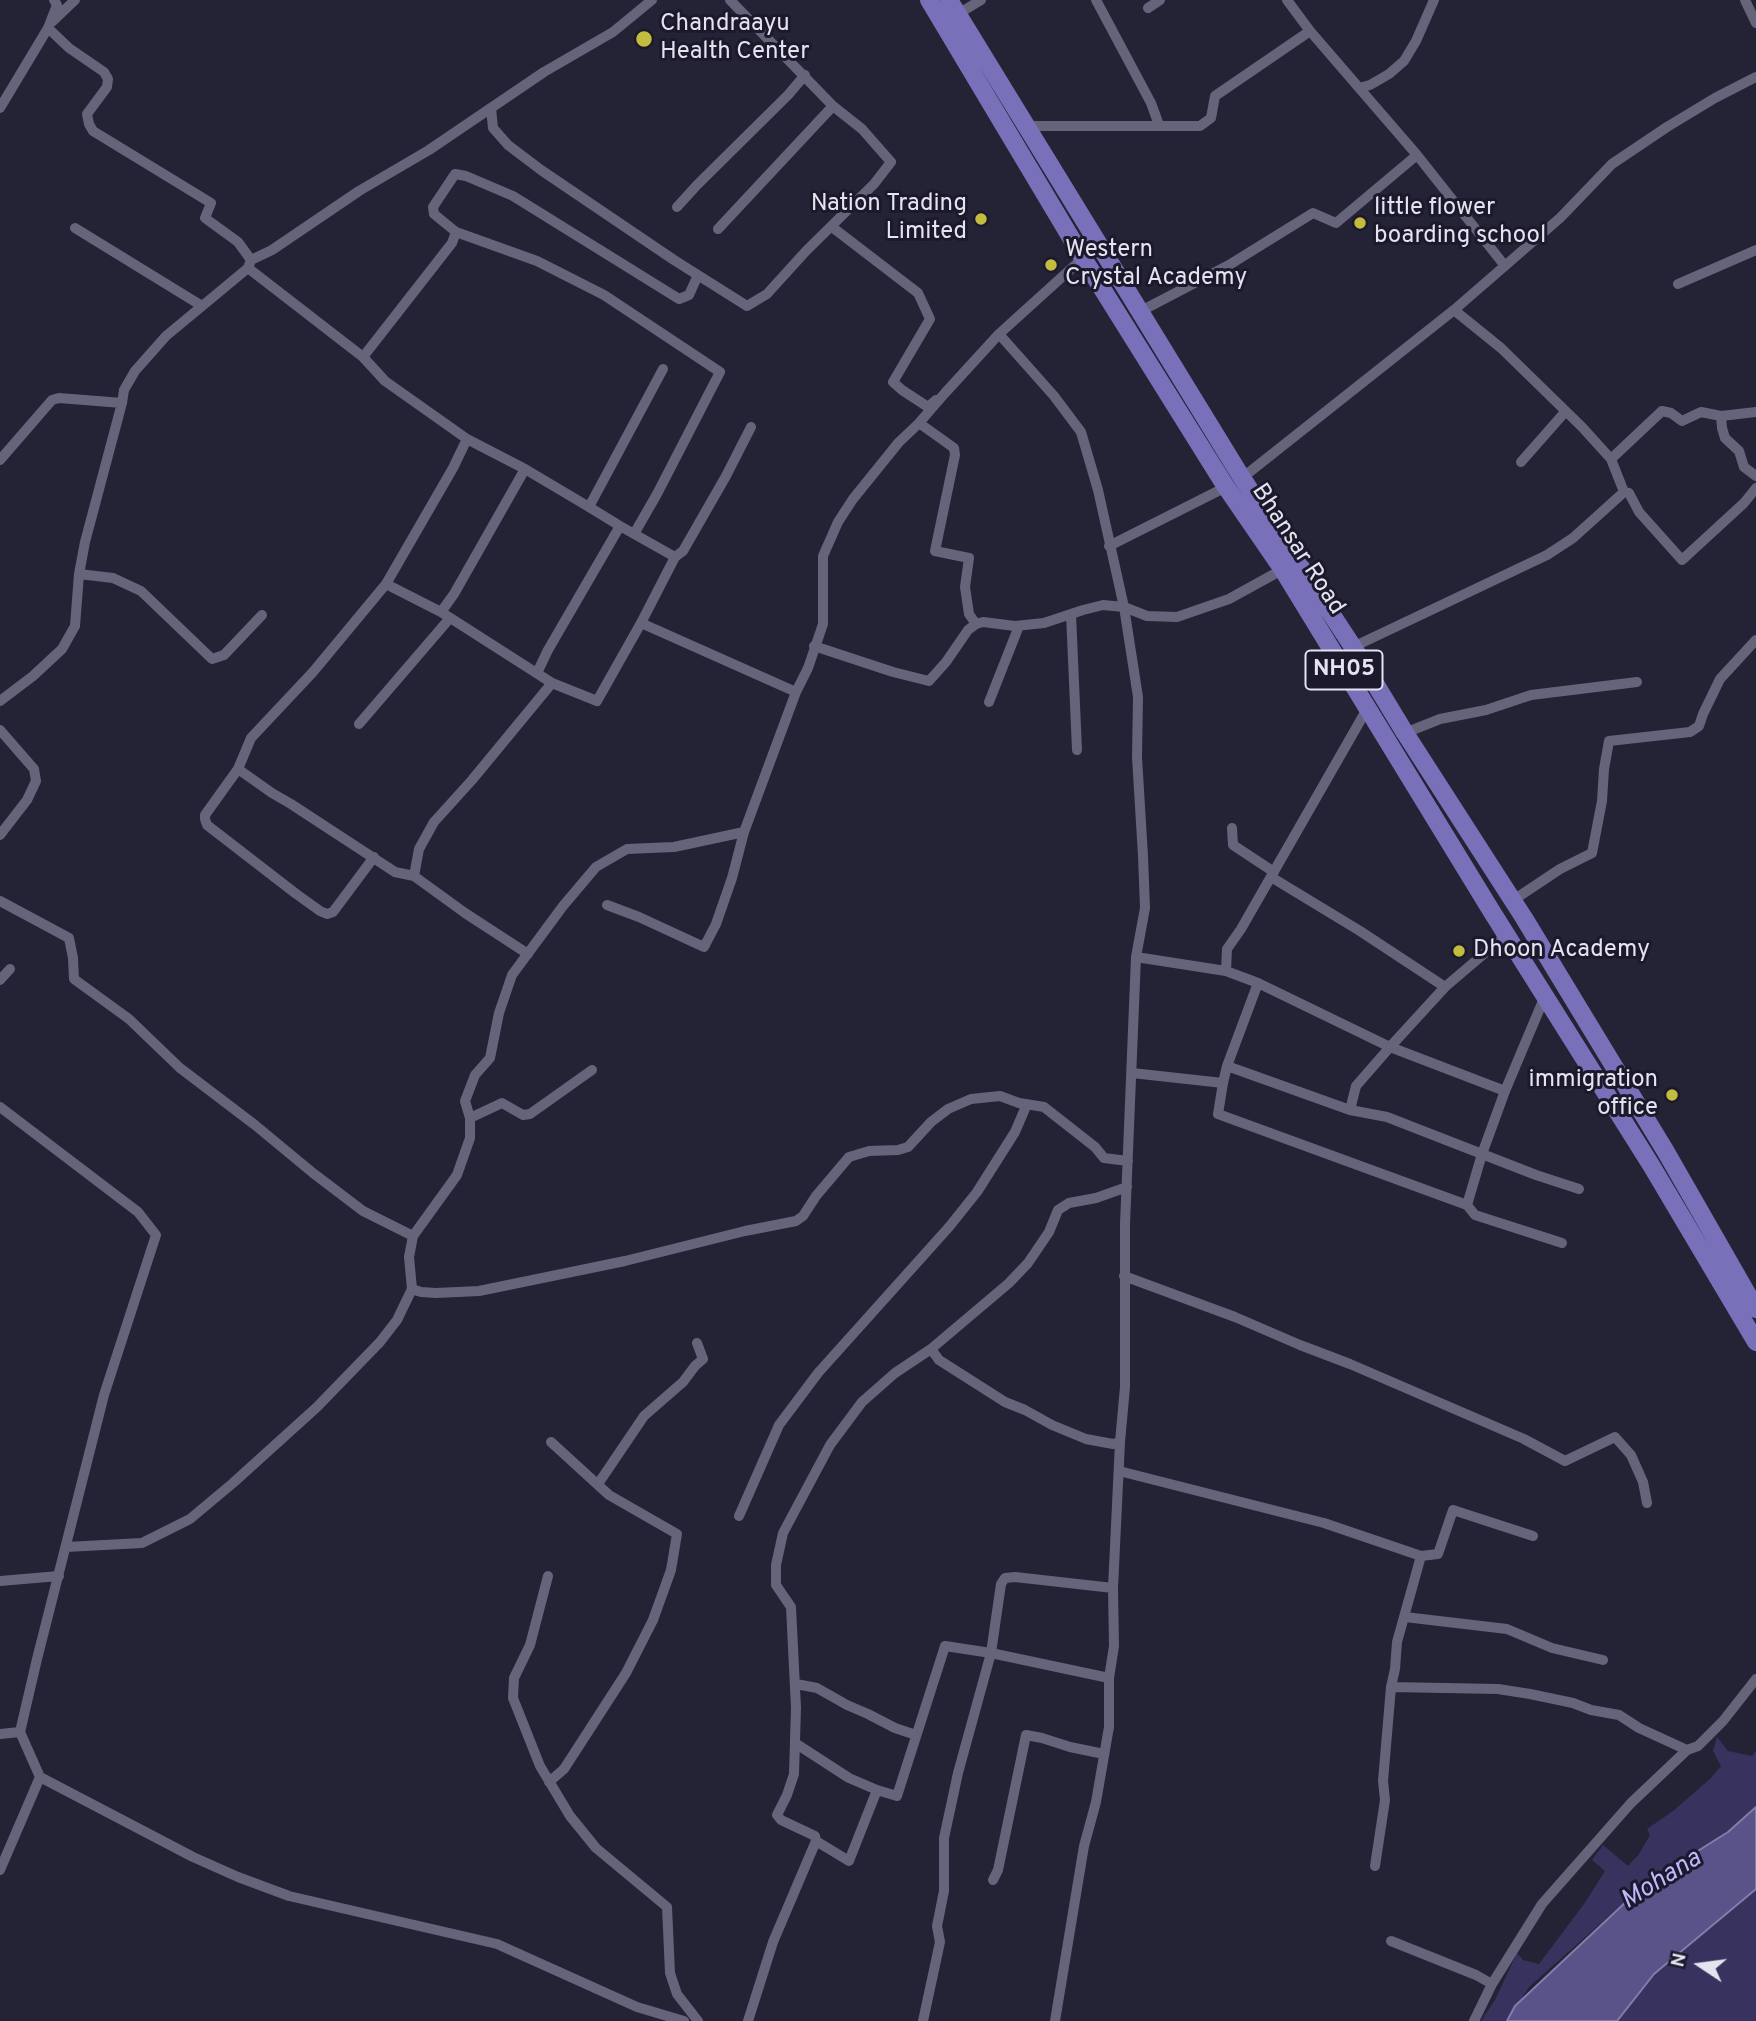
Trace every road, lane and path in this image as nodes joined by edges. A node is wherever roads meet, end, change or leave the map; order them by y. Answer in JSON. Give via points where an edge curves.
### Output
{"nodes":[{"id":1,"x":54,"y":0,"type":"edge"},
{"id":2,"x":75,"y":0,"type":"edge"},
{"id":3,"x":652,"y":0,"type":"edge"},
{"id":4,"x":730,"y":0,"type":"edge"},
{"id":5,"x":929,"y":0,"type":"edge"},
{"id":6,"x":981,"y":0,"type":"edge"},
{"id":7,"x":1096,"y":0,"type":"edge"},
{"id":8,"x":1160,"y":0,"type":"edge"},
{"id":9,"x":1287,"y":0,"type":"edge"},
{"id":10,"x":1434,"y":0,"type":"edge"},
{"id":11,"x":1745,"y":0,"type":"edge"},
{"id":12,"x":954,"y":7,"type":"edge"},
{"id":13,"x":1148,"y":8,"type":"dead end"},
{"id":14,"x":1756,"y":23,"type":"edge"},
{"id":15,"x":49,"y":26,"type":"junction"},
{"id":16,"x":1310,"y":31,"type":"junction"},
{"id":17,"x":805,"y":75,"type":"junction"},
{"id":18,"x":1756,"y":77,"type":"edge"},
{"id":19,"x":1359,"y":88,"type":"junction"},
{"id":20,"x":833,"y":106,"type":"junction"},
{"id":21,"x":0,"y":108,"type":"edge"},
{"id":22,"x":491,"y":108,"type":"junction"},
{"id":23,"x":1159,"y":125,"type":"junction"},
{"id":24,"x":1027,"y":126,"type":"junction"},
{"id":25,"x":1417,"y":155,"type":"junction"},
{"id":26,"x":677,"y":207,"type":"dead end"},
{"id":27,"x":832,"y":227,"type":"junction"},
{"id":28,"x":75,"y":228,"type":"dead end"},
{"id":29,"x":718,"y":229,"type":"dead end"},
{"id":30,"x":456,"y":232,"type":"junction"},
{"id":31,"x":1756,"y":250,"type":"edge"},
{"id":32,"x":1083,"y":258,"type":"junction"},
{"id":33,"x":250,"y":264,"type":"junction"},
{"id":34,"x":1505,"y":266,"type":"junction"},
{"id":35,"x":698,"y":275,"type":"junction"},
{"id":36,"x":1678,"y":284,"type":"dead end"},
{"id":37,"x":202,"y":306,"type":"junction"},
{"id":38,"x":1454,"y":310,"type":"junction"},
{"id":39,"x":1141,"y":311,"type":"junction"},
{"id":40,"x":999,"y":334,"type":"junction"},
{"id":41,"x":363,"y":357,"type":"junction"},
{"id":42,"x":663,"y":369,"type":"dead end"},
{"id":43,"x":945,"y":393,"type":"junction"},
{"id":44,"x":122,"y":404,"type":"junction"},
{"id":45,"x":1565,"y":412,"type":"junction"},
{"id":46,"x":1756,"y":412,"type":"edge"},
{"id":47,"x":1721,"y":416,"type":"junction"},
{"id":48,"x":919,"y":424,"type":"junction"},
{"id":49,"x":751,"y":427,"type":"dead end"},
{"id":50,"x":467,"y":439,"type":"junction"},
{"id":51,"x":1611,"y":459,"type":"junction"},
{"id":52,"x":0,"y":460,"type":"edge"},
{"id":53,"x":1521,"y":462,"type":"dead end"},
{"id":54,"x":525,"y":469,"type":"junction"},
{"id":55,"x":1756,"y":475,"type":"edge"},
{"id":56,"x":1234,"y":482,"type":"junction"},
{"id":57,"x":1756,"y":488,"type":"edge"},
{"id":58,"x":1623,"y":492,"type":"junction"},
{"id":59,"x":589,"y":507,"type":"junction"},
{"id":60,"x":620,"y":526,"type":"junction"},
{"id":61,"x":634,"y":534,"type":"junction"},
{"id":62,"x":1110,"y":546,"type":"junction"},
{"id":63,"x":675,"y":557,"type":"junction"},
{"id":64,"x":1290,"y":565,"type":"junction"},
{"id":65,"x":79,"y":574,"type":"junction"},
{"id":66,"x":386,"y":584,"type":"junction"},
{"id":67,"x":1124,"y":607,"type":"junction"},
{"id":68,"x":1071,"y":614,"type":"junction"},
{"id":69,"x":262,"y":615,"type":"dead end"},
{"id":70,"x":445,"y":615,"type":"junction"},
{"id":71,"x":641,"y":623,"type":"junction"},
{"id":72,"x":976,"y":624,"type":"junction"},
{"id":73,"x":1019,"y":626,"type":"junction"},
{"id":74,"x":1756,"y":640,"type":"edge"},
{"id":75,"x":814,"y":646,"type":"junction"},
{"id":76,"x":1353,"y":647,"type":"junction"},
{"id":77,"x":537,"y":673,"type":"junction"},
{"id":78,"x":1637,"y":682,"type":"dead end"},
{"id":79,"x":552,"y":683,"type":"junction"},
{"id":80,"x":796,"y":692,"type":"junction"},
{"id":81,"x":0,"y":701,"type":"edge"},
{"id":82,"x":989,"y":702,"type":"dead end"},
{"id":83,"x":1367,"y":709,"type":"junction"},
{"id":84,"x":359,"y":724,"type":"dead end"},
{"id":85,"x":0,"y":730,"type":"edge"},
{"id":86,"x":1405,"y":733,"type":"junction"},
{"id":87,"x":1077,"y":750,"type":"dead end"},
{"id":88,"x":237,"y":769,"type":"junction"},
{"id":89,"x":1232,"y":828,"type":"dead end"},
{"id":90,"x":744,"y":832,"type":"junction"},
{"id":91,"x":0,"y":835,"type":"edge"},
{"id":92,"x":374,"y":857,"type":"junction"},
{"id":93,"x":1273,"y":875,"type":"junction"},
{"id":94,"x":414,"y":876,"type":"junction"},
{"id":95,"x":0,"y":901,"type":"edge"},
{"id":96,"x":1511,"y":901,"type":"junction"},
{"id":97,"x":607,"y":905,"type":"dead end"},
{"id":98,"x":1506,"y":935,"type":"junction"},
{"id":99,"x":528,"y":954,"type":"junction"},
{"id":100,"x":1136,"y":957,"type":"junction"},
{"id":101,"x":10,"y":969,"type":"dead end"},
{"id":102,"x":1226,"y":971,"type":"junction"},
{"id":103,"x":0,"y":980,"type":"edge"},
{"id":104,"x":1258,"y":983,"type":"junction"},
{"id":105,"x":1444,"y":988,"type":"junction"},
{"id":106,"x":1545,"y":996,"type":"junction"},
{"id":107,"x":1390,"y":1048,"type":"junction"},
{"id":108,"x":1227,"y":1066,"type":"junction"},
{"id":109,"x":592,"y":1070,"type":"dead end"},
{"id":110,"x":1132,"y":1073,"type":"junction"},
{"id":111,"x":1223,"y":1083,"type":"junction"},
{"id":112,"x":1505,"y":1091,"type":"junction"},
{"id":113,"x":1027,"y":1104,"type":"junction"},
{"id":114,"x":0,"y":1107,"type":"edge"},
{"id":115,"x":1350,"y":1110,"type":"junction"},
{"id":116,"x":470,"y":1118,"type":"junction"},
{"id":117,"x":1482,"y":1154,"type":"junction"},
{"id":118,"x":1128,"y":1161,"type":"junction"},
{"id":119,"x":1127,"y":1187,"type":"junction"},
{"id":120,"x":1579,"y":1189,"type":"dead end"},
{"id":121,"x":1467,"y":1205,"type":"junction"},
{"id":122,"x":413,"y":1236,"type":"junction"},
{"id":123,"x":1562,"y":1243,"type":"dead end"},
{"id":124,"x":1124,"y":1276,"type":"junction"},
{"id":125,"x":412,"y":1289,"type":"junction"},
{"id":126,"x":1756,"y":1310,"type":"edge"},
{"id":127,"x":1756,"y":1342,"type":"edge"},
{"id":128,"x":697,"y":1343,"type":"dead end"},
{"id":129,"x":931,"y":1349,"type":"junction"},
{"id":130,"x":551,"y":1442,"type":"dead end"},
{"id":131,"x":1120,"y":1442,"type":"junction"},
{"id":132,"x":1119,"y":1471,"type":"junction"},
{"id":133,"x":598,"y":1484,"type":"junction"},
{"id":134,"x":1647,"y":1503,"type":"dead end"},
{"id":135,"x":738,"y":1516,"type":"dead end"},
{"id":136,"x":1533,"y":1536,"type":"dead end"},
{"id":137,"x":66,"y":1547,"type":"junction"},
{"id":138,"x":1421,"y":1556,"type":"junction"},
{"id":139,"x":59,"y":1576,"type":"junction"},
{"id":140,"x":548,"y":1576,"type":"dead end"},
{"id":141,"x":0,"y":1581,"type":"edge"},
{"id":142,"x":1113,"y":1588,"type":"junction"},
{"id":143,"x":1405,"y":1617,"type":"junction"},
{"id":144,"x":991,"y":1653,"type":"junction"},
{"id":145,"x":1603,"y":1660,"type":"dead end"},
{"id":146,"x":1109,"y":1678,"type":"junction"},
{"id":147,"x":1756,"y":1679,"type":"edge"},
{"id":148,"x":796,"y":1684,"type":"junction"},
{"id":149,"x":1391,"y":1687,"type":"junction"},
{"id":150,"x":20,"y":1732,"type":"junction"},
{"id":151,"x":0,"y":1734,"type":"edge"},
{"id":152,"x":916,"y":1735,"type":"junction"},
{"id":153,"x":795,"y":1743,"type":"junction"},
{"id":154,"x":1687,"y":1750,"type":"junction"},
{"id":155,"x":1104,"y":1754,"type":"junction"},
{"id":156,"x":40,"y":1777,"type":"junction"},
{"id":157,"x":549,"y":1782,"type":"junction"},
{"id":158,"x":877,"y":1790,"type":"junction"},
{"id":159,"x":816,"y":1841,"type":"junction"},
{"id":160,"x":1375,"y":1866,"type":"dead end"},
{"id":161,"x":0,"y":1870,"type":"edge"},
{"id":162,"x":993,"y":1880,"type":"dead end"},
{"id":163,"x":1391,"y":1941,"type":"dead end"},
{"id":164,"x":1492,"y":1984,"type":"junction"},
{"id":165,"x":684,"y":2021,"type":"edge"},
{"id":166,"x":698,"y":2021,"type":"edge"},
{"id":167,"x":748,"y":2021,"type":"edge"},
{"id":168,"x":923,"y":2021,"type":"edge"},
{"id":169,"x":1055,"y":2021,"type":"edge"},
{"id":170,"x":1474,"y":2021,"type":"edge"}],
"edges":[{"from":1,"to":15,"type":"street","via":[[57,5]]},
{"from":2,"to":15,"type":"street"},
{"from":3,"to":22,"type":"street","via":[[613,32]]},
{"from":4,"to":17,"type":"street"},
{"from":5,"to":32,"type":"highway","name":"Bhansar Road","number":"NH05"},
{"from":6,"to":12,"type":"street"},
{"from":7,"to":23,"type":"street"},
{"from":8,"to":13,"type":"street"},
{"from":9,"to":16,"type":"street"},
{"from":10,"to":19,"type":"street","via":[[1404,61]]},
{"from":11,"to":14,"type":"street"},
{"from":12,"to":24,"type":"highway","name":"Bhansar Road","number":"NH05"},
{"from":15,"to":21,"type":"street"},
{"from":15,"to":33,"type":"street","via":[[108,79],[87,114],[93,131],[211,203],[205,218],[238,242]]},
{"from":16,"to":19,"type":"street"},
{"from":16,"to":23,"type":"street","via":[[1214,96],[1211,118],[1200,126]]},
{"from":17,"to":20,"type":"street"},
{"from":17,"to":26,"type":"street"},
{"from":18,"to":34,"type":"street","via":[[1686,115],[1612,164]]},
{"from":19,"to":25,"type":"street"},
{"from":20,"to":27,"type":"street","via":[[862,129],[891,162]]},
{"from":20,"to":29,"type":"street"},
{"from":22,"to":33,"type":"street"},
{"from":22,"to":35,"type":"street","via":[[493,128],[508,145],[573,194]]},
{"from":23,"to":24,"type":"street"},
{"from":24,"to":39,"type":"highway","name":"Bhansar Road","number":"NH05"},
{"from":25,"to":34,"type":"street"},
{"from":25,"to":39,"type":"street","via":[[1336,223],[1313,213],[1229,265]]},
{"from":27,"to":35,"type":"street","via":[[767,293],[747,306]]},
{"from":27,"to":43,"type":"street","via":[[918,293],[930,319],[893,382],[928,407]]},
{"from":28,"to":37,"type":"street"},
{"from":30,"to":35,"type":"street","via":[[434,214],[433,207],[455,174],[513,196],[679,299],[689,295]]},
{"from":30,"to":41,"type":"street"},
{"from":30,"to":61,"type":"street","via":[[537,261],[604,295],[720,372]]},
{"from":31,"to":36,"type":"street"},
{"from":32,"to":40,"type":"street"},
{"from":32,"to":56,"type":"highway","name":"Bhansar Road","number":"NH05"},
{"from":33,"to":37,"type":"street"},
{"from":33,"to":41,"type":"street"},
{"from":34,"to":38,"type":"street"},
{"from":37,"to":44,"type":"street","via":[[166,336],[135,371]]},
{"from":38,"to":45,"type":"street","via":[[1501,348]]},
{"from":38,"to":56,"type":"street"},
{"from":39,"to":56,"type":"highway","name":"Bhansar Road","number":"NH05"},
{"from":40,"to":43,"type":"street"},
{"from":40,"to":62,"type":"street","via":[[1081,432]]},
{"from":41,"to":50,"type":"street","via":[[385,381]]},
{"from":42,"to":59,"type":"street"},
{"from":43,"to":48,"type":"street"},
{"from":44,"to":52,"type":"street","via":[[52,400]]},
{"from":44,"to":65,"type":"street"},
{"from":45,"to":51,"type":"street"},
{"from":45,"to":53,"type":"street"},
{"from":46,"to":47,"type":"street"},
{"from":47,"to":51,"type":"street","via":[[1701,412],[1682,421],[1662,411]]},
{"from":47,"to":55,"type":"street","via":[[1725,438],[1739,451],[1744,467]]},
{"from":48,"to":72,"type":"street","via":[[954,448],[935,551],[969,558],[965,587],[969,614]]},
{"from":48,"to":75,"type":"street","via":[[853,499],[822,556],[823,624]]},
{"from":49,"to":63,"type":"street","via":[[692,537]]},
{"from":50,"to":54,"type":"street"},
{"from":50,"to":66,"type":"street"},
{"from":51,"to":58,"type":"street"},
{"from":54,"to":59,"type":"street"},
{"from":54,"to":70,"type":"street"},
{"from":56,"to":62,"type":"street"},
{"from":56,"to":64,"type":"highway","name":"Bhansar Road","number":"NH05"},
{"from":57,"to":58,"type":"street","via":[[1682,560],[1639,512],[1629,493]]},
{"from":58,"to":76,"type":"street","via":[[1573,538],[1546,555]]},
{"from":59,"to":60,"type":"street"},
{"from":60,"to":61,"type":"street"},
{"from":60,"to":77,"type":"street"},
{"from":61,"to":63,"type":"street"},
{"from":62,"to":67,"type":"street"},
{"from":63,"to":71,"type":"street"},
{"from":64,"to":67,"type":"street","via":[[1229,599],[1177,617],[1147,616]]},
{"from":64,"to":76,"type":"highway","name":"Bhansar Road","number":"NH05"},
{"from":64,"to":83,"type":"highway","name":"Bhansar Road","number":"NH05"},
{"from":65,"to":69,"type":"street","via":[[113,578],[141,591],[212,659],[225,655]]},
{"from":65,"to":81,"type":"street","via":[[75,626],[62,649]]},
{"from":66,"to":70,"type":"street"},
{"from":66,"to":88,"type":"street","via":[[251,738]]},
{"from":67,"to":68,"type":"street","via":[[1103,606]]},
{"from":67,"to":100,"type":"street","via":[[1138,697],[1145,908]]},
{"from":68,"to":73,"type":"street"},
{"from":68,"to":87,"type":"street"},
{"from":70,"to":77,"type":"street"},
{"from":70,"to":84,"type":"street"},
{"from":71,"to":79,"type":"street","via":[[597,701]]},
{"from":71,"to":80,"type":"street"},
{"from":72,"to":73,"type":"street"},
{"from":72,"to":75,"type":"street","via":[[929,681]]},
{"from":73,"to":82,"type":"street"},
{"from":74,"to":96,"type":"street","via":[[1720,679],[1699,726],[1690,732],[1609,741],[1592,853]]},
{"from":75,"to":80,"type":"street"},
{"from":76,"to":86,"type":"highway","name":"Bhansar Road","number":"NH05"},
{"from":77,"to":79,"type":"street"},
{"from":78,"to":86,"type":"street","via":[[1531,695]]},
{"from":79,"to":94,"type":"street","via":[[434,822],[419,849]]},
{"from":80,"to":90,"type":"street"},
{"from":83,"to":93,"type":"street"},
{"from":83,"to":98,"type":"highway","name":"Bhansar Road","number":"NH05"},
{"from":85,"to":91,"type":"street","via":[[34,769],[36,781]]},
{"from":86,"to":96,"type":"highway","name":"Bhansar Road","number":"NH05"},
{"from":88,"to":92,"type":"street"},
{"from":88,"to":92,"type":"street","via":[[205,815],[207,825],[320,911],[333,912]]},
{"from":89,"to":93,"type":"street","via":[[1233,845]]},
{"from":90,"to":97,"type":"street","via":[[732,878],[704,947]]},
{"from":90,"to":99,"type":"street","via":[[674,847],[627,849],[596,867]]},
{"from":92,"to":94,"type":"street","via":[[395,872]]},
{"from":93,"to":102,"type":"street","via":[[1227,949]]},
{"from":93,"to":105,"type":"street"},
{"from":94,"to":99,"type":"street"},
{"from":95,"to":122,"type":"street","via":[[69,939],[74,979],[129,1020],[180,1069],[363,1211]]},
{"from":96,"to":126,"type":"highway","name":"Bhansar Road","number":"NH05","via":[[1666,1152]]},
{"from":98,"to":105,"type":"street"},
{"from":98,"to":106,"type":"highway","name":"Bhansar Road","number":"NH05"},
{"from":99,"to":116,"type":"street","via":[[512,975],[490,1058],[475,1075],[465,1101]]},
{"from":100,"to":102,"type":"street"},
{"from":100,"to":110,"type":"street"},
{"from":101,"to":103,"type":"street"},
{"from":102,"to":104,"type":"street"},
{"from":104,"to":107,"type":"street"},
{"from":104,"to":108,"type":"street"},
{"from":105,"to":107,"type":"street"},
{"from":106,"to":112,"type":"street"},
{"from":106,"to":127,"type":"highway","name":"Bhansar Road","number":"NH05"},
{"from":107,"to":112,"type":"street"},
{"from":107,"to":115,"type":"street","via":[[1356,1086]]},
{"from":108,"to":111,"type":"street"},
{"from":108,"to":115,"type":"street"},
{"from":109,"to":116,"type":"street","via":[[530,1114],[502,1103]]},
{"from":110,"to":111,"type":"street"},
{"from":110,"to":118,"type":"street"},
{"from":111,"to":121,"type":"street","via":[[1218,1114]]},
{"from":112,"to":117,"type":"street"},
{"from":113,"to":118,"type":"street","via":[[1044,1107],[1104,1158]]},
{"from":113,"to":125,"type":"street","via":[[1000,1096],[971,1099],[948,1109],[908,1147],[849,1157],[796,1221],[479,1291]]},
{"from":113,"to":135,"type":"street","via":[[977,1192],[818,1373],[779,1425]]},
{"from":114,"to":137,"type":"street","via":[[138,1212],[156,1235],[104,1395]]},
{"from":115,"to":117,"type":"street","via":[[1387,1117]]},
{"from":116,"to":122,"type":"street","via":[[470,1138],[457,1175]]},
{"from":117,"to":120,"type":"street"},
{"from":117,"to":121,"type":"street"},
{"from":118,"to":119,"type":"street"},
{"from":119,"to":124,"type":"street"},
{"from":119,"to":129,"type":"street","via":[[1058,1210],[1028,1263]]},
{"from":121,"to":123,"type":"street","via":[[1475,1216]]},
{"from":122,"to":125,"type":"street","via":[[409,1257]]},
{"from":124,"to":131,"type":"street","via":[[1125,1387]]},
{"from":124,"to":134,"type":"street","via":[[1350,1364],[1565,1461],[1615,1437],[1632,1455]]},
{"from":125,"to":137,"type":"street","via":[[380,1342],[317,1407],[190,1519],[142,1543]]},
{"from":128,"to":133,"type":"street","via":[[703,1359],[644,1416]]},
{"from":129,"to":131,"type":"street","via":[[939,1360],[1005,1402],[1086,1439]]},
{"from":129,"to":148,"type":"street","via":[[862,1402],[830,1445],[783,1533],[776,1585],[791,1607]]},
{"from":130,"to":133,"type":"street"},
{"from":131,"to":132,"type":"street"},
{"from":132,"to":138,"type":"street","via":[[1324,1523]]},
{"from":132,"to":142,"type":"street"},
{"from":133,"to":157,"type":"street","via":[[614,1499],[677,1534],[671,1570],[653,1620],[626,1673],[564,1769]]},
{"from":136,"to":138,"type":"street","via":[[1453,1510],[1438,1554]]},
{"from":137,"to":139,"type":"street"},
{"from":138,"to":143,"type":"street"},
{"from":139,"to":141,"type":"street"},
{"from":139,"to":150,"type":"street"},
{"from":140,"to":157,"type":"street","via":[[530,1645],[514,1678],[513,1698]]},
{"from":142,"to":144,"type":"street","via":[[1006,1578],[1001,1584]]},
{"from":142,"to":146,"type":"street","via":[[1114,1646]]},
{"from":143,"to":145,"type":"street","via":[[1507,1629],[1552,1648]]},
{"from":143,"to":149,"type":"street"},
{"from":144,"to":146,"type":"street"},
{"from":144,"to":152,"type":"street","via":[[945,1646]]},
{"from":144,"to":168,"type":"street","via":[[944,1838],[944,1891],[937,1926],[940,1942]]},
{"from":146,"to":155,"type":"street"},
{"from":147,"to":154,"type":"street","via":[[1723,1721],[1698,1746]]},
{"from":148,"to":152,"type":"street","via":[[817,1688]]},
{"from":148,"to":153,"type":"street"},
{"from":149,"to":154,"type":"street","via":[[1498,1689],[1573,1703],[1619,1715]]},
{"from":149,"to":160,"type":"street","via":[[1385,1800]]},
{"from":150,"to":151,"type":"street"},
{"from":150,"to":156,"type":"street"},
{"from":152,"to":158,"type":"street","via":[[897,1796]]},
{"from":153,"to":158,"type":"street","via":[[849,1778]]},
{"from":153,"to":159,"type":"street","via":[[794,1774],[777,1815],[815,1836]]},
{"from":154,"to":164,"type":"street","via":[[1631,1802],[1542,1904]]},
{"from":155,"to":162,"type":"street","via":[[1026,1735]]},
{"from":155,"to":169,"type":"street"},
{"from":156,"to":161,"type":"street"},
{"from":156,"to":165,"type":"street","via":[[193,1857],[289,1896],[497,1944],[637,2007]]},
{"from":157,"to":166,"type":"street","via":[[596,1848],[667,1907],[670,1973],[677,1994]]},
{"from":158,"to":159,"type":"street","via":[[849,1861]]},
{"from":159,"to":167,"type":"street","via":[[773,1942]]},
{"from":163,"to":164,"type":"street"},
{"from":164,"to":170,"type":"street"}]}
